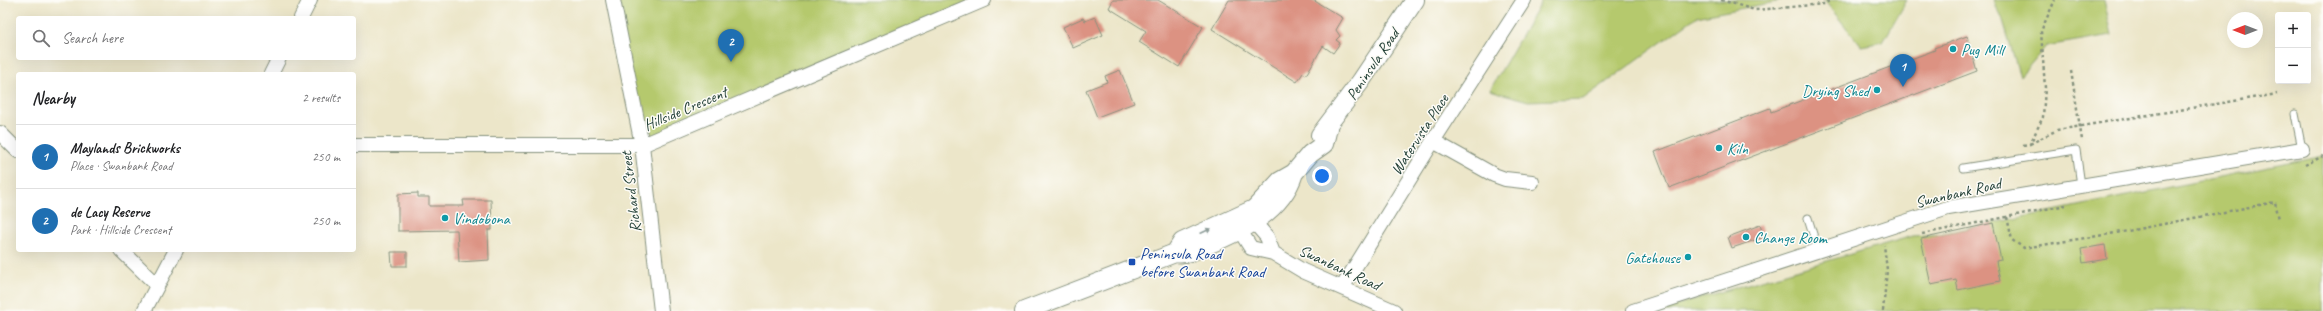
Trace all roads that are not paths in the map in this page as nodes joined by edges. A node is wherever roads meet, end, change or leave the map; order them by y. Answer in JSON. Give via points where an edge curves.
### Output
{"nodes":[{"id":1,"x":310,"y":0,"type":"edge"},
{"id":2,"x":613,"y":0,"type":"edge"},
{"id":3,"x":984,"y":0,"type":"edge"},
{"id":4,"x":1415,"y":0,"type":"edge"},
{"id":5,"x":1524,"y":0,"type":"edge"},
{"id":6,"x":302,"y":16,"type":"edge"},
{"id":7,"x":278,"y":60,"type":"edge"},
{"id":8,"x":271,"y":72,"type":"edge"},
{"id":9,"x":2295,"y":114,"type":"dead end"},
{"id":10,"x":0,"y":133,"type":"edge"},
{"id":11,"x":1433,"y":141,"type":"junction"},
{"id":12,"x":642,"y":144,"type":"junction"},
{"id":13,"x":356,"y":145,"type":"edge"},
{"id":14,"x":16,"y":149,"type":"edge"},
{"id":15,"x":2302,"y":149,"type":"joint"},
{"id":16,"x":1963,"y":168,"type":"dead end"},
{"id":17,"x":1532,"y":182,"type":"dead end"},
{"id":18,"x":2081,"y":184,"type":"junction"},
{"id":19,"x":1808,"y":218,"type":"dead end"},
{"id":20,"x":1243,"y":222,"type":"junction"},
{"id":21,"x":1818,"y":250,"type":"junction"},
{"id":22,"x":123,"y":252,"type":"edge"},
{"id":23,"x":175,"y":252,"type":"edge"},
{"id":24,"x":1273,"y":253,"type":"junction"},
{"id":25,"x":157,"y":285,"type":"junction"},
{"id":26,"x":1342,"y":288,"type":"junction"},
{"id":27,"x":144,"y":311,"type":"edge"},
{"id":28,"x":661,"y":311,"type":"edge"},
{"id":29,"x":1024,"y":311,"type":"edge"},
{"id":30,"x":1394,"y":311,"type":"edge"},
{"id":31,"x":1633,"y":311,"type":"edge"}],
"edges":[{"from":1,"to":6,"type":"street"},
{"from":2,"to":12,"type":"street","name":"Richard Street"},
{"from":3,"to":12,"type":"street","name":"Hillside Crescent"},
{"from":4,"to":20,"type":"street","name":"Peninsula Road","via":[[1328,128],[1316,140],[1310,154],[1294,173],[1280,181]]},
{"from":5,"to":11,"type":"street","name":"Watervista Place"},
{"from":7,"to":8,"type":"street"},
{"from":9,"to":15,"type":"lane"},
{"from":10,"to":14,"type":"street"},
{"from":11,"to":17,"type":"street","via":[[1494,175]]},
{"from":11,"to":26,"type":"street","name":"Watervista Place"},
{"from":12,"to":13,"type":"street","name":"Hillside Crescent"},
{"from":12,"to":28,"type":"street","name":"Richard Street"},
{"from":15,"to":18,"type":"street","name":"Swanbank Road"},
{"from":16,"to":18,"type":"lane","via":[[2076,150]]},
{"from":18,"to":21,"type":"street","name":"Swanbank Road","via":[[1948,208]]},
{"from":19,"to":21,"type":"lane"},
{"from":20,"to":24,"type":"street","name":"Swanbank Road","via":[[1267,237]]},
{"from":20,"to":24,"type":"street","name":"Swanbank Road","via":[[1251,248]]},
{"from":20,"to":29,"type":"street","name":"Peninsula Road","via":[[1182,242],[1175,253]]},
{"from":21,"to":31,"type":"street","name":"Swanbank Road"},
{"from":22,"to":25,"type":"street"},
{"from":23,"to":25,"type":"street"},
{"from":24,"to":26,"type":"street","name":"Swanbank Road","via":[[1303,271]]},
{"from":25,"to":27,"type":"street"},
{"from":26,"to":30,"type":"street","name":"Swanbank Road"}]}
